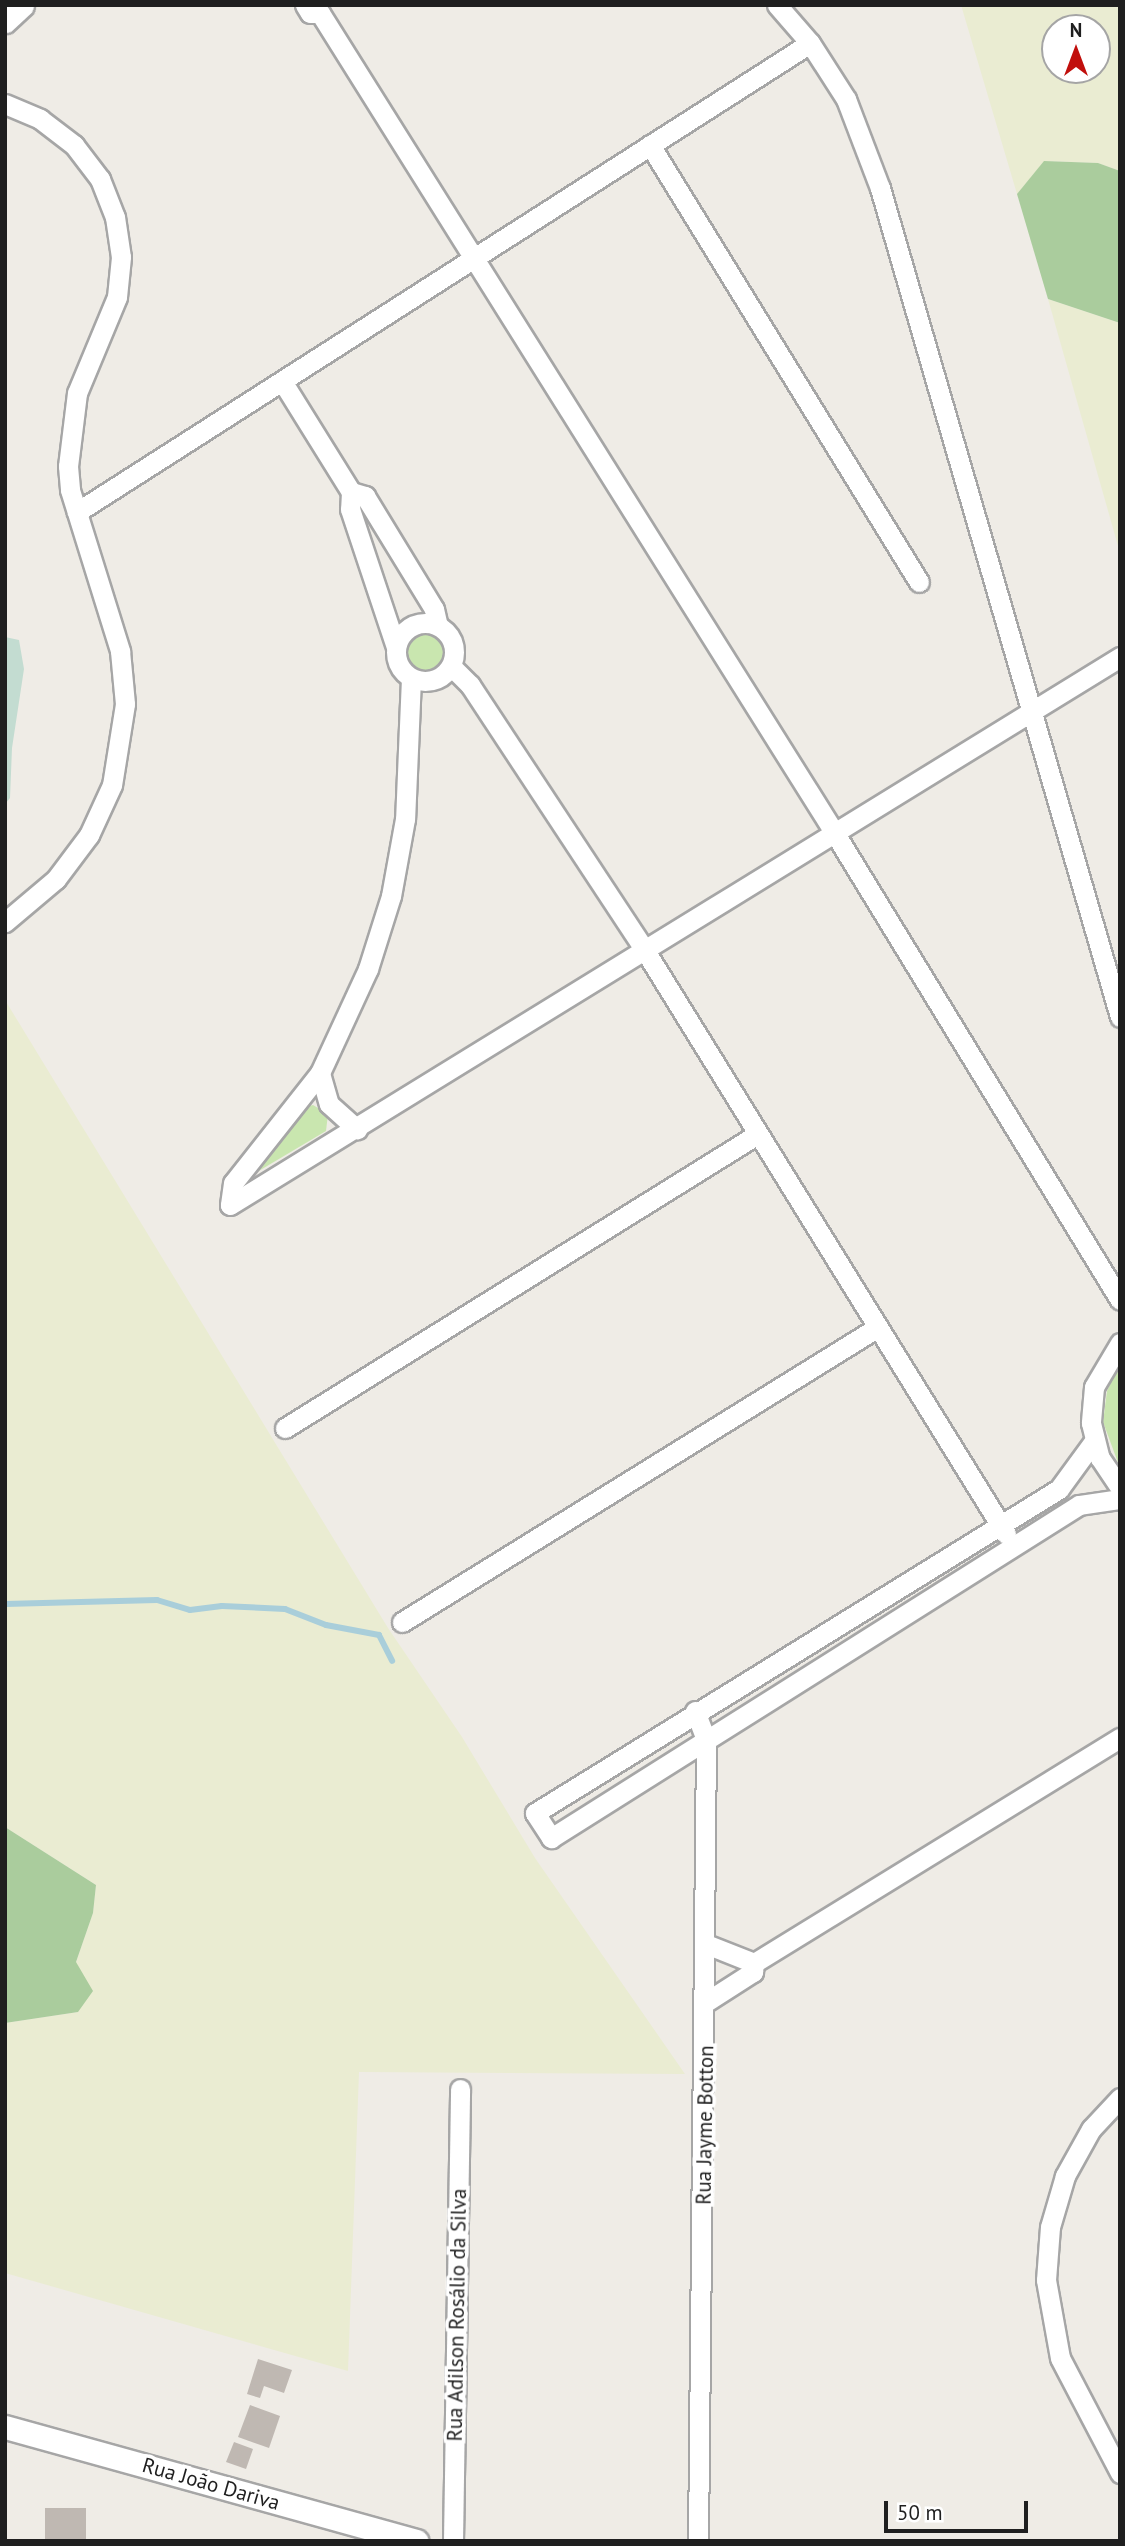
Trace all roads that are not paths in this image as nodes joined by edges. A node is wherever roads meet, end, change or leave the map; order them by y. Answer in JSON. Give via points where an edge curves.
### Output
{"nodes":[{"id":1,"x":22,"y":5,"type":"edge"},
{"id":2,"x":777,"y":5,"type":"edge"},
{"id":3,"x":316,"y":8,"type":"edge"},
{"id":4,"x":5,"y":21,"type":"edge"},
{"id":5,"x":810,"y":43,"type":"junction"},
{"id":6,"x":5,"y":104,"type":"edge"},
{"id":7,"x":650,"y":145,"type":"junction"},
{"id":8,"x":474,"y":260,"type":"junction"},
{"id":9,"x":282,"y":382,"type":"junction"},
{"id":10,"x":351,"y":492,"type":"junction"},
{"id":11,"x":77,"y":512,"type":"junction"},
{"id":12,"x":919,"y":582,"type":"dead end"},
{"id":13,"x":438,"y":626,"type":"junction"},
{"id":14,"x":396,"y":647,"type":"junction"},
{"id":15,"x":1120,"y":657,"type":"edge"},
{"id":16,"x":451,"y":666,"type":"junction"},
{"id":17,"x":411,"y":678,"type":"junction"},
{"id":18,"x":1032,"y":710,"type":"junction"},
{"id":19,"x":834,"y":832,"type":"junction"},
{"id":20,"x":5,"y":922,"type":"edge"},
{"id":21,"x":644,"y":949,"type":"junction"},
{"id":22,"x":1120,"y":1017,"type":"edge"},
{"id":23,"x":320,"y":1073,"type":"junction"},
{"id":24,"x":357,"y":1129,"type":"junction"},
{"id":25,"x":756,"y":1135,"type":"junction"},
{"id":26,"x":1120,"y":1300,"type":"edge"},
{"id":27,"x":878,"y":1327,"type":"junction"},
{"id":28,"x":1120,"y":1343,"type":"edge"},
{"id":29,"x":285,"y":1428,"type":"dead end"},
{"id":30,"x":1094,"y":1441,"type":"junction"},
{"id":31,"x":1120,"y":1488,"type":"edge"},
{"id":32,"x":1120,"y":1499,"type":"edge"},
{"id":33,"x":1002,"y":1524,"type":"junction"},
{"id":34,"x":1012,"y":1546,"type":"junction"},
{"id":35,"x":402,"y":1622,"type":"dead end"},
{"id":36,"x":695,"y":1711,"type":"junction"},
{"id":37,"x":1120,"y":1738,"type":"edge"},
{"id":38,"x":706,"y":1740,"type":"junction"},
{"id":39,"x":706,"y":1944,"type":"junction"},
{"id":40,"x":754,"y":1964,"type":"junction"},
{"id":41,"x":706,"y":2002,"type":"junction"},
{"id":42,"x":460,"y":2089,"type":"dead end"},
{"id":43,"x":1120,"y":2098,"type":"edge"},
{"id":44,"x":5,"y":2427,"type":"edge"},
{"id":45,"x":1120,"y":2473,"type":"edge"},
{"id":46,"x":416,"y":2541,"type":"edge"},
{"id":47,"x":453,"y":2541,"type":"edge"},
{"id":48,"x":698,"y":2541,"type":"edge"}],
"edges":[{"from":1,"to":4,"type":"street"},
{"from":2,"to":5,"type":"street"},
{"from":3,"to":8,"type":"street"},
{"from":5,"to":7,"type":"street"},
{"from":5,"to":18,"type":"street","via":[[846,99],[880,188]]},
{"from":6,"to":11,"type":"street","via":[[40,119],[81,153],[108,197],[119,237],[117,297],[86,367],[72,417],[68,466]]},
{"from":7,"to":8,"type":"street"},
{"from":7,"to":12,"type":"street"},
{"from":8,"to":9,"type":"street"},
{"from":8,"to":19,"type":"street"},
{"from":9,"to":10,"type":"street"},
{"from":9,"to":11,"type":"street"},
{"from":10,"to":13,"type":"street","via":[[365,496],[434,609]]},
{"from":10,"to":14,"type":"street","via":[[350,509]]},
{"from":11,"to":20,"type":"street","via":[[120,651],[125,704],[119,758],[102,810],[74,858],[36,899]]},
{"from":13,"to":14,"type":"street","via":[[412,626]]},
{"from":13,"to":16,"type":"street","via":[[451,639]]},
{"from":14,"to":17,"type":"street","via":[[398,665]]},
{"from":15,"to":18,"type":"street"},
{"from":16,"to":17,"type":"street","via":[[429,681]]},
{"from":16,"to":21,"type":"street","via":[[470,685]]},
{"from":17,"to":23,"type":"street","via":[[405,819],[391,896],[354,1005]]},
{"from":18,"to":19,"type":"street"},
{"from":18,"to":22,"type":"street"},
{"from":19,"to":21,"type":"street"},
{"from":19,"to":26,"type":"street"},
{"from":21,"to":24,"type":"street"},
{"from":21,"to":25,"type":"street"},
{"from":23,"to":24,"type":"street","via":[[329,1104]]},
{"from":23,"to":24,"type":"street","via":[[233,1183],[230,1205]]},
{"from":25,"to":27,"type":"street"},
{"from":25,"to":29,"type":"street"},
{"from":27,"to":33,"type":"street"},
{"from":27,"to":35,"type":"street"},
{"from":28,"to":30,"type":"street","via":[[1094,1387]]},
{"from":30,"to":31,"type":"street"},
{"from":30,"to":33,"type":"street","via":[[1059,1489]]},
{"from":32,"to":34,"type":"street","via":[[1079,1505]]},
{"from":33,"to":34,"type":"street"},
{"from":33,"to":36,"type":"street"},
{"from":34,"to":38,"type":"street"},
{"from":36,"to":38,"type":"street","name":"Rua Jayme Botton"},
{"from":36,"to":38,"type":"street","via":[[535,1813],[551,1838]]},
{"from":37,"to":40,"type":"street"},
{"from":38,"to":39,"type":"street","name":"Rua Jayme Botton"},
{"from":39,"to":40,"type":"street"},
{"from":39,"to":41,"type":"street","name":"Rua Jayme Botton"},
{"from":40,"to":41,"type":"street","via":[[753,1972]]},
{"from":41,"to":48,"type":"street","name":"Rua Jayme Botton"},
{"from":42,"to":47,"type":"street","name":"Rua Adilson Rosálio da Silva"},
{"from":43,"to":45,"type":"street","via":[[1091,2129],[1065,2176],[1050,2227],[1046,2280],[1060,2358]]},
{"from":44,"to":46,"type":"street","name":"Rua João Dariva"}]}
